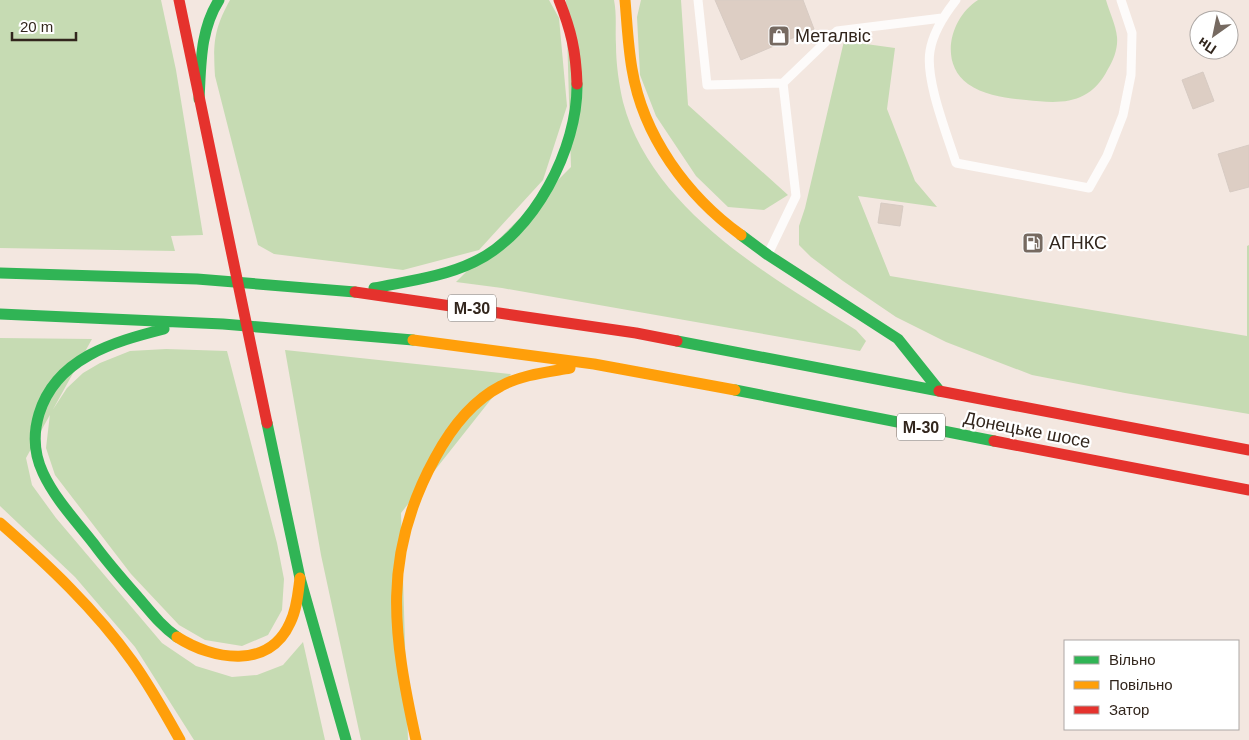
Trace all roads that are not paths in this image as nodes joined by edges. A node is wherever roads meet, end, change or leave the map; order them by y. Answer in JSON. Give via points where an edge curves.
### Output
{"nodes":[{"id":1,"x":179,"y":0,"type":"edge"},
{"id":2,"x":219,"y":0,"type":"edge"},
{"id":3,"x":559,"y":0,"type":"edge"},
{"id":4,"x":625,"y":0,"type":"edge"},
{"id":5,"x":634,"y":0,"type":"edge"},
{"id":6,"x":698,"y":0,"type":"edge"},
{"id":7,"x":956,"y":0,"type":"edge"},
{"id":8,"x":1121,"y":0,"type":"edge"},
{"id":9,"x":942,"y":18,"type":"junction"},
{"id":10,"x":628,"y":30,"type":"junction"},
{"id":11,"x":783,"y":83,"type":"junction"},
{"id":12,"x":200,"y":99,"type":"junction"},
{"id":13,"x":768,"y":256,"type":"junction"},
{"id":14,"x":0,"y":273,"type":"edge"},
{"id":15,"x":352,"y":292,"type":"junction"},
{"id":16,"x":0,"y":314,"type":"edge"},
{"id":17,"x":193,"y":322,"type":"junction"},
{"id":18,"x":593,"y":364,"type":"junction"},
{"id":19,"x":938,"y":389,"type":"junction"},
{"id":20,"x":1249,"y":450,"type":"edge"},
{"id":21,"x":1249,"y":490,"type":"edge"},
{"id":22,"x":0,"y":523,"type":"edge"},
{"id":23,"x":300,"y":578,"type":"junction"},
{"id":24,"x":180,"y":740,"type":"edge"},
{"id":25,"x":346,"y":740,"type":"edge"},
{"id":26,"x":416,"y":740,"type":"edge"}],
"edges":[{"from":1,"to":12,"type":"main road"},
{"from":2,"to":12,"type":"main road","via":[[207,27],[202,51]]},
{"from":3,"to":15,"type":"main road","via":[[573,36],[577,62],[575,106],[563,158],[526,219],[495,250],[457,270]]},
{"from":4,"to":10,"type":"main road"},
{"from":5,"to":10,"type":"main road"},
{"from":6,"to":11,"type":"lane","via":[[708,85]]},
{"from":7,"to":9,"type":"lane"},
{"from":8,"to":9,"type":"lane","via":[[1132,33],[1131,75],[1123,115],[1107,156],[1089,188],[956,163],[931,81],[930,51]]},
{"from":9,"to":11,"type":"lane","via":[[837,31]]},
{"from":10,"to":13,"type":"main road","via":[[632,70],[642,108],[660,146],[680,176],[705,204]]},
{"from":11,"to":13,"type":"lane","via":[[796,196]]},
{"from":12,"to":23,"type":"main road"},
{"from":13,"to":19,"type":"main road","via":[[898,339]]},
{"from":14,"to":15,"type":"main road","number":"М-30","via":[[197,279]]},
{"from":15,"to":19,"type":"main road","number":"М-30","via":[[636,333]]},
{"from":16,"to":17,"type":"main road","number":"М-30"},
{"from":17,"to":18,"type":"main road","number":"М-30","via":[[456,346]]},
{"from":17,"to":23,"type":"main road","via":[[117,342],[84,357],[60,377],[42,402],[35,423],[35,447],[42,471],[102,556],[156,618],[169,631],[201,651],[240,658],[261,652],[276,642],[287,629],[296,606]]},
{"from":18,"to":21,"type":"main road","name":"Донецьке шосе","number":"М-30"},
{"from":18,"to":26,"type":"main road","via":[[501,386],[480,400],[449,436],[419,491],[406,528],[396,586],[401,662]]},
{"from":19,"to":20,"type":"main road","name":"Донецьке шосе","number":"М-30"},
{"from":22,"to":24,"type":"main road","via":[[80,598],[124,650]]},
{"from":23,"to":25,"type":"main road"}]}
